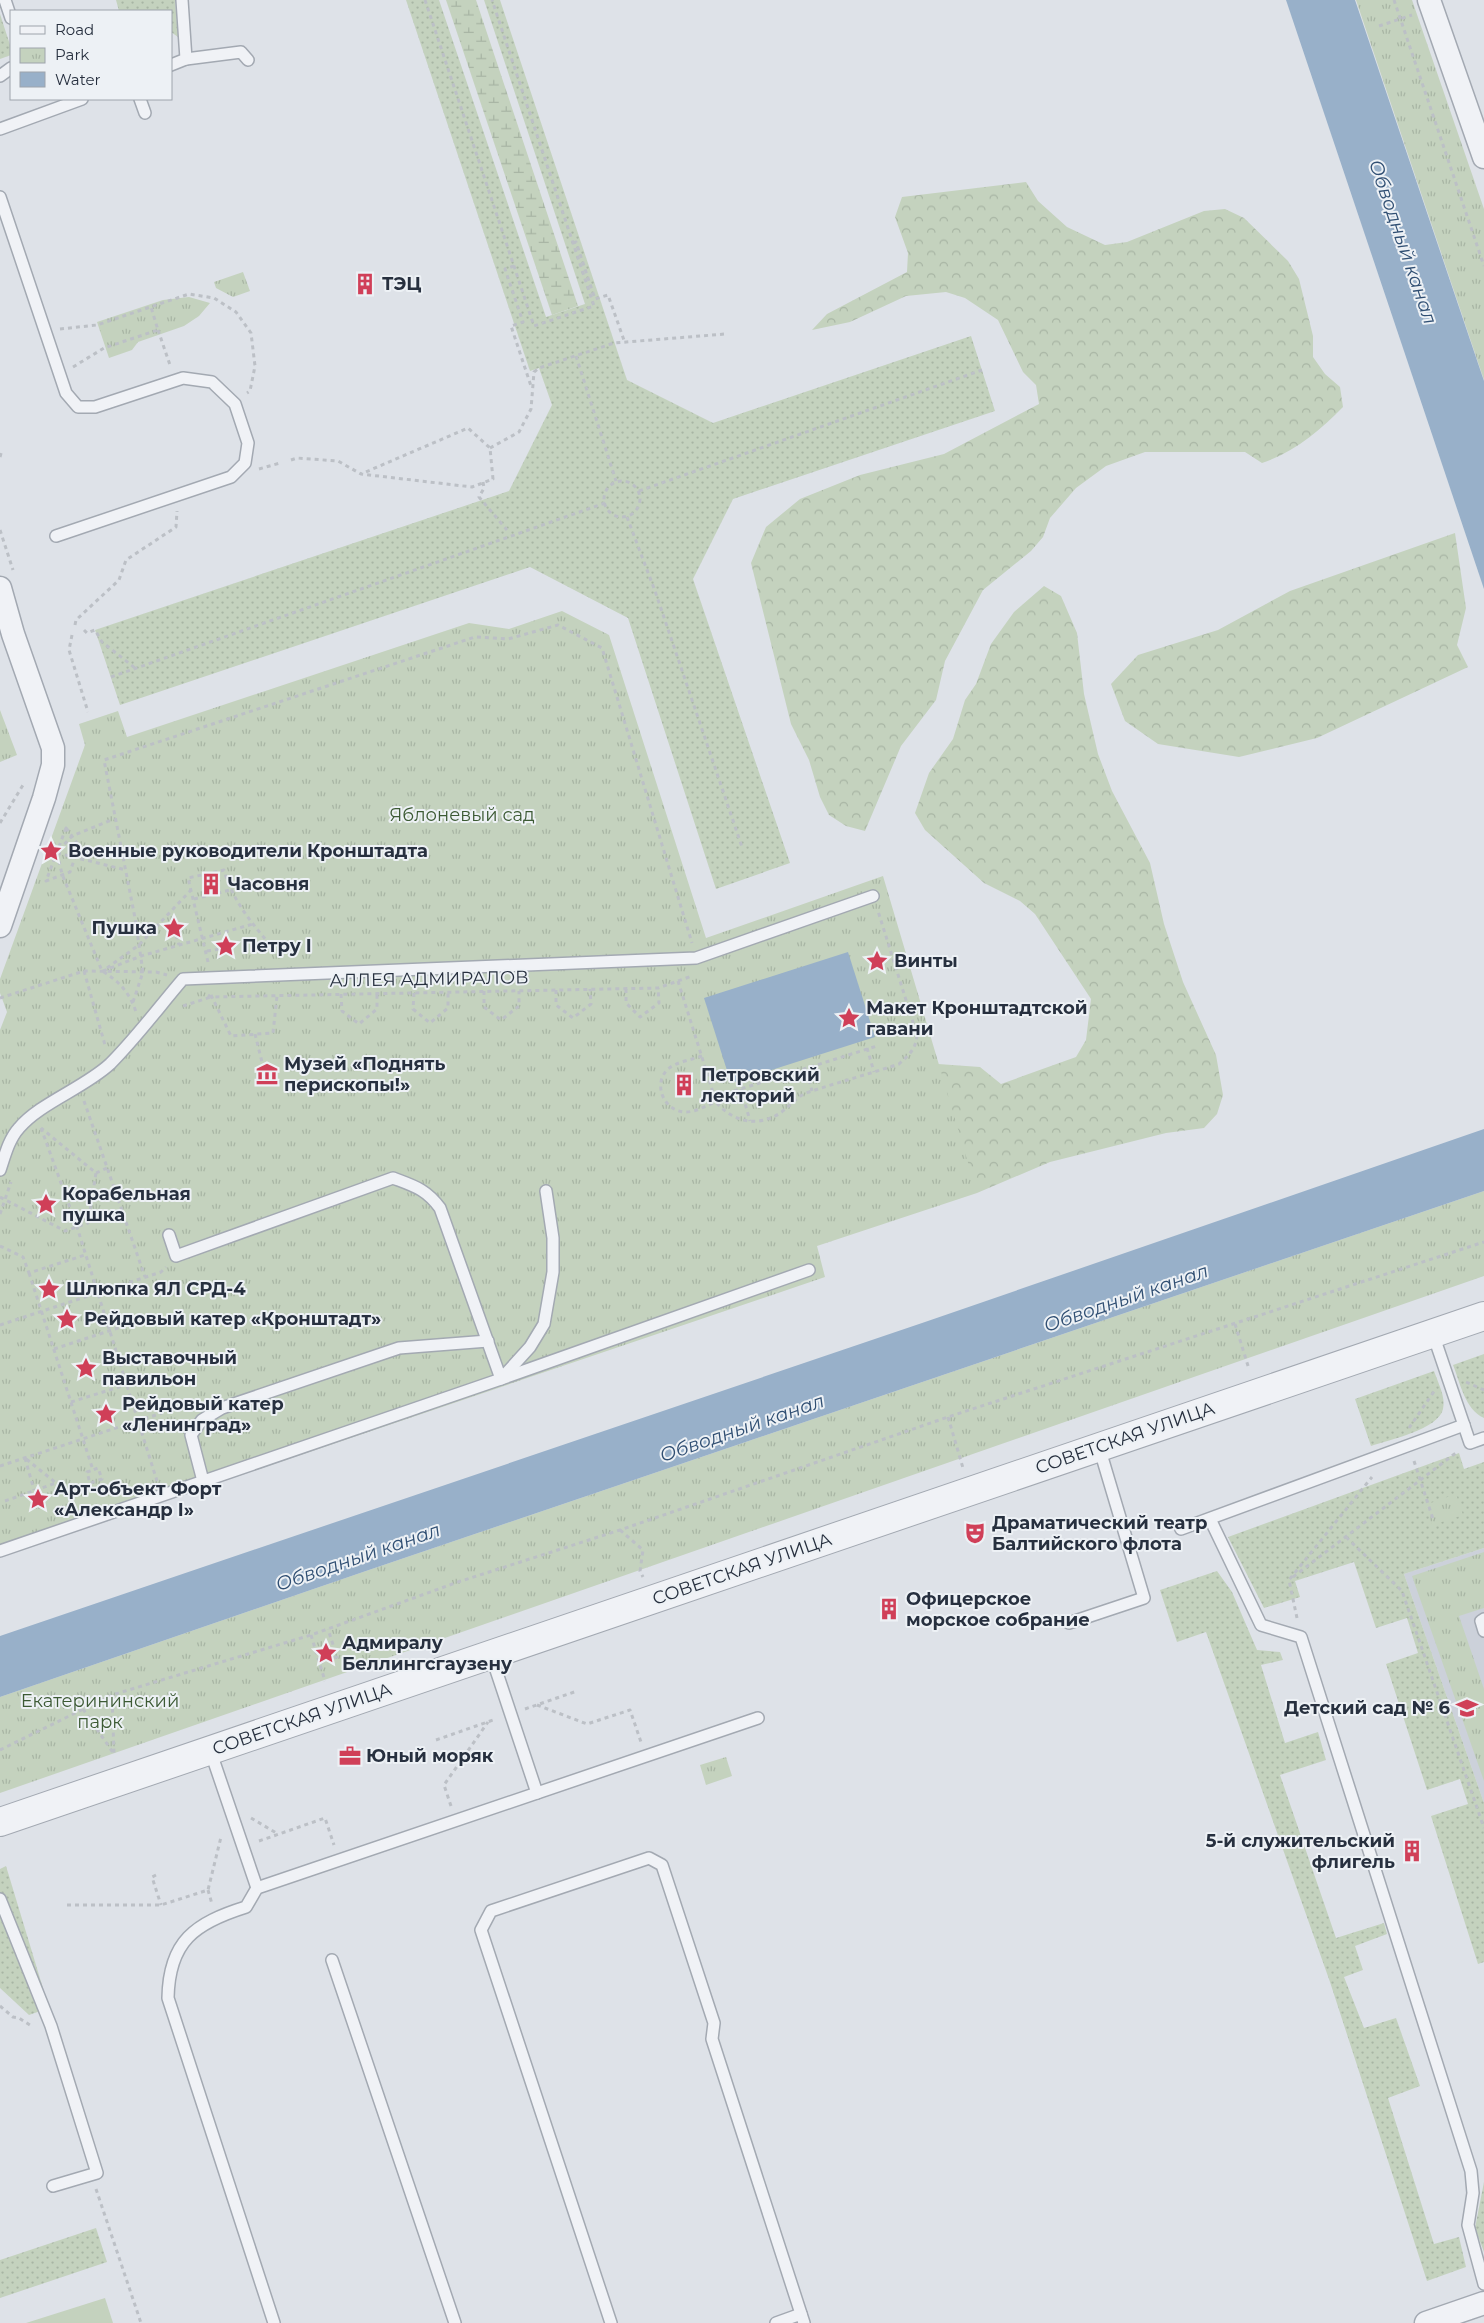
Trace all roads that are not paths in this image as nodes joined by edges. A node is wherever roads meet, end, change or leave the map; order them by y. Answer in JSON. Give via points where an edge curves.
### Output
{"nodes":[{"id":1,"x":5,"y":0,"type":"edge"},
{"id":2,"x":182,"y":0,"type":"edge"},
{"id":3,"x":1430,"y":4,"type":"edge"},
{"id":4,"x":10,"y":15,"type":"edge"},
{"id":5,"x":186,"y":59,"type":"junction"},
{"id":6,"x":248,"y":60,"type":"dead end"},
{"id":7,"x":172,"y":65,"type":"edge"},
{"id":8,"x":79,"y":100,"type":"edge"},
{"id":9,"x":140,"y":100,"type":"edge"},
{"id":10,"x":145,"y":112,"type":"dead end"},
{"id":11,"x":0,"y":129,"type":"edge"},
{"id":12,"x":1484,"y":157,"type":"edge"},
{"id":13,"x":0,"y":197,"type":"edge"},
{"id":14,"x":56,"y":536,"type":"dead end"},
{"id":15,"x":0,"y":588,"type":"edge"},
{"id":16,"x":873,"y":896,"type":"dead end"},
{"id":17,"x":0,"y":926,"type":"edge"},
{"id":18,"x":0,"y":1170,"type":"edge"},
{"id":19,"x":546,"y":1191,"type":"dead end"},
{"id":20,"x":169,"y":1234,"type":"dead end"},
{"id":21,"x":809,"y":1270,"type":"dead end"},
{"id":22,"x":1484,"y":1316,"type":"edge"},
{"id":23,"x":1433,"y":1334,"type":"junction"},
{"id":24,"x":488,"y":1341,"type":"junction"},
{"id":25,"x":501,"y":1379,"type":"junction"},
{"id":26,"x":1464,"y":1426,"type":"junction"},
{"id":27,"x":1484,"y":1438,"type":"edge"},
{"id":28,"x":1099,"y":1448,"type":"junction"},
{"id":29,"x":203,"y":1481,"type":"junction"},
{"id":30,"x":1210,"y":1519,"type":"junction"},
{"id":31,"x":1181,"y":1529,"type":"dead end"},
{"id":32,"x":0,"y":1551,"type":"edge"},
{"id":33,"x":1484,"y":1619,"type":"edge"},
{"id":34,"x":1069,"y":1623,"type":"dead end"},
{"id":35,"x":1484,"y":1631,"type":"edge"},
{"id":36,"x":491,"y":1654,"type":"junction"},
{"id":37,"x":758,"y":1718,"type":"dead end"},
{"id":38,"x":210,"y":1750,"type":"junction"},
{"id":39,"x":537,"y":1793,"type":"junction"},
{"id":40,"x":0,"y":1822,"type":"edge"},
{"id":41,"x":257,"y":1888,"type":"junction"},
{"id":42,"x":0,"y":1899,"type":"edge"},
{"id":43,"x":332,"y":1960,"type":"dead end"},
{"id":44,"x":54,"y":2186,"type":"dead end"},
{"id":45,"x":1484,"y":2284,"type":"edge"},
{"id":46,"x":1484,"y":2303,"type":"edge"},
{"id":47,"x":803,"y":2319,"type":"edge"},
{"id":48,"x":274,"y":2323,"type":"edge"},
{"id":49,"x":455,"y":2323,"type":"edge"},
{"id":50,"x":611,"y":2323,"type":"edge"},
{"id":51,"x":776,"y":2323,"type":"edge"},
{"id":52,"x":1426,"y":2323,"type":"edge"}],
"edges":[{"from":1,"to":4,"type":"lane"},
{"from":2,"to":5,"type":"lane"},
{"from":3,"to":12,"type":"street"},
{"from":5,"to":6,"type":"lane","via":[[241,52]]},
{"from":5,"to":7,"type":"lane"},
{"from":8,"to":11,"type":"lane"},
{"from":9,"to":10,"type":"lane"},
{"from":13,"to":14,"type":"lane","via":[[66,393],[78,407],[95,407],[183,378],[212,382],[235,404],[248,443],[245,463],[231,478]]},
{"from":15,"to":17,"type":"street","via":[[53,748],[53,765],[44,798]]},
{"from":16,"to":18,"type":"lane","via":[[696,958],[183,979],[110,1063],[18,1128],[7,1146]]},
{"from":19,"to":25,"type":"lane","via":[[553,1238],[553,1272],[544,1324],[530,1347]]},
{"from":20,"to":24,"type":"lane","via":[[176,1256],[392,1178],[430,1195],[440,1208]]},
{"from":21,"to":25,"type":"lane"},
{"from":22,"to":23,"type":"street","name":"СОВЕТСКАЯ УЛИЦА"},
{"from":23,"to":26,"type":"lane"},
{"from":23,"to":28,"type":"street","name":"СОВЕТСКАЯ УЛИЦА"},
{"from":24,"to":25,"type":"lane"},
{"from":24,"to":29,"type":"lane","via":[[399,1348],[222,1408],[202,1420],[191,1435]]},
{"from":25,"to":29,"type":"lane"},
{"from":26,"to":27,"type":"lane","via":[[1470,1443]]},
{"from":26,"to":30,"type":"lane"},
{"from":28,"to":34,"type":"lane","via":[[1144,1598]]},
{"from":28,"to":36,"type":"street","name":"СОВЕТСКАЯ УЛИЦА"},
{"from":29,"to":32,"type":"lane"},
{"from":30,"to":31,"type":"lane"},
{"from":30,"to":45,"type":"lane","via":[[1261,1625],[1301,1637],[1471,2171],[1473,2193],[1468,2225]]},
{"from":33,"to":35,"type":"lane","via":[[1481,1621]]},
{"from":36,"to":38,"type":"street","name":"СОВЕТСКАЯ УЛИЦА"},
{"from":36,"to":39,"type":"lane"},
{"from":37,"to":39,"type":"lane"},
{"from":38,"to":40,"type":"street","name":"СОВЕТСКАЯ УЛИЦА"},
{"from":38,"to":41,"type":"lane"},
{"from":39,"to":41,"type":"lane"},
{"from":41,"to":48,"type":"lane","via":[[246,1908],[216,1917],[190,1935],[174,1958],[168,1977],[168,1998]]},
{"from":42,"to":44,"type":"lane","via":[[51,2026],[98,2173]]},
{"from":43,"to":49,"type":"lane"},
{"from":46,"to":52,"type":"street"},
{"from":47,"to":50,"type":"lane","via":[[712,2039],[714,2023],[662,1865],[649,1858],[491,1911],[481,1930]]},
{"from":47,"to":51,"type":"lane"}]}
